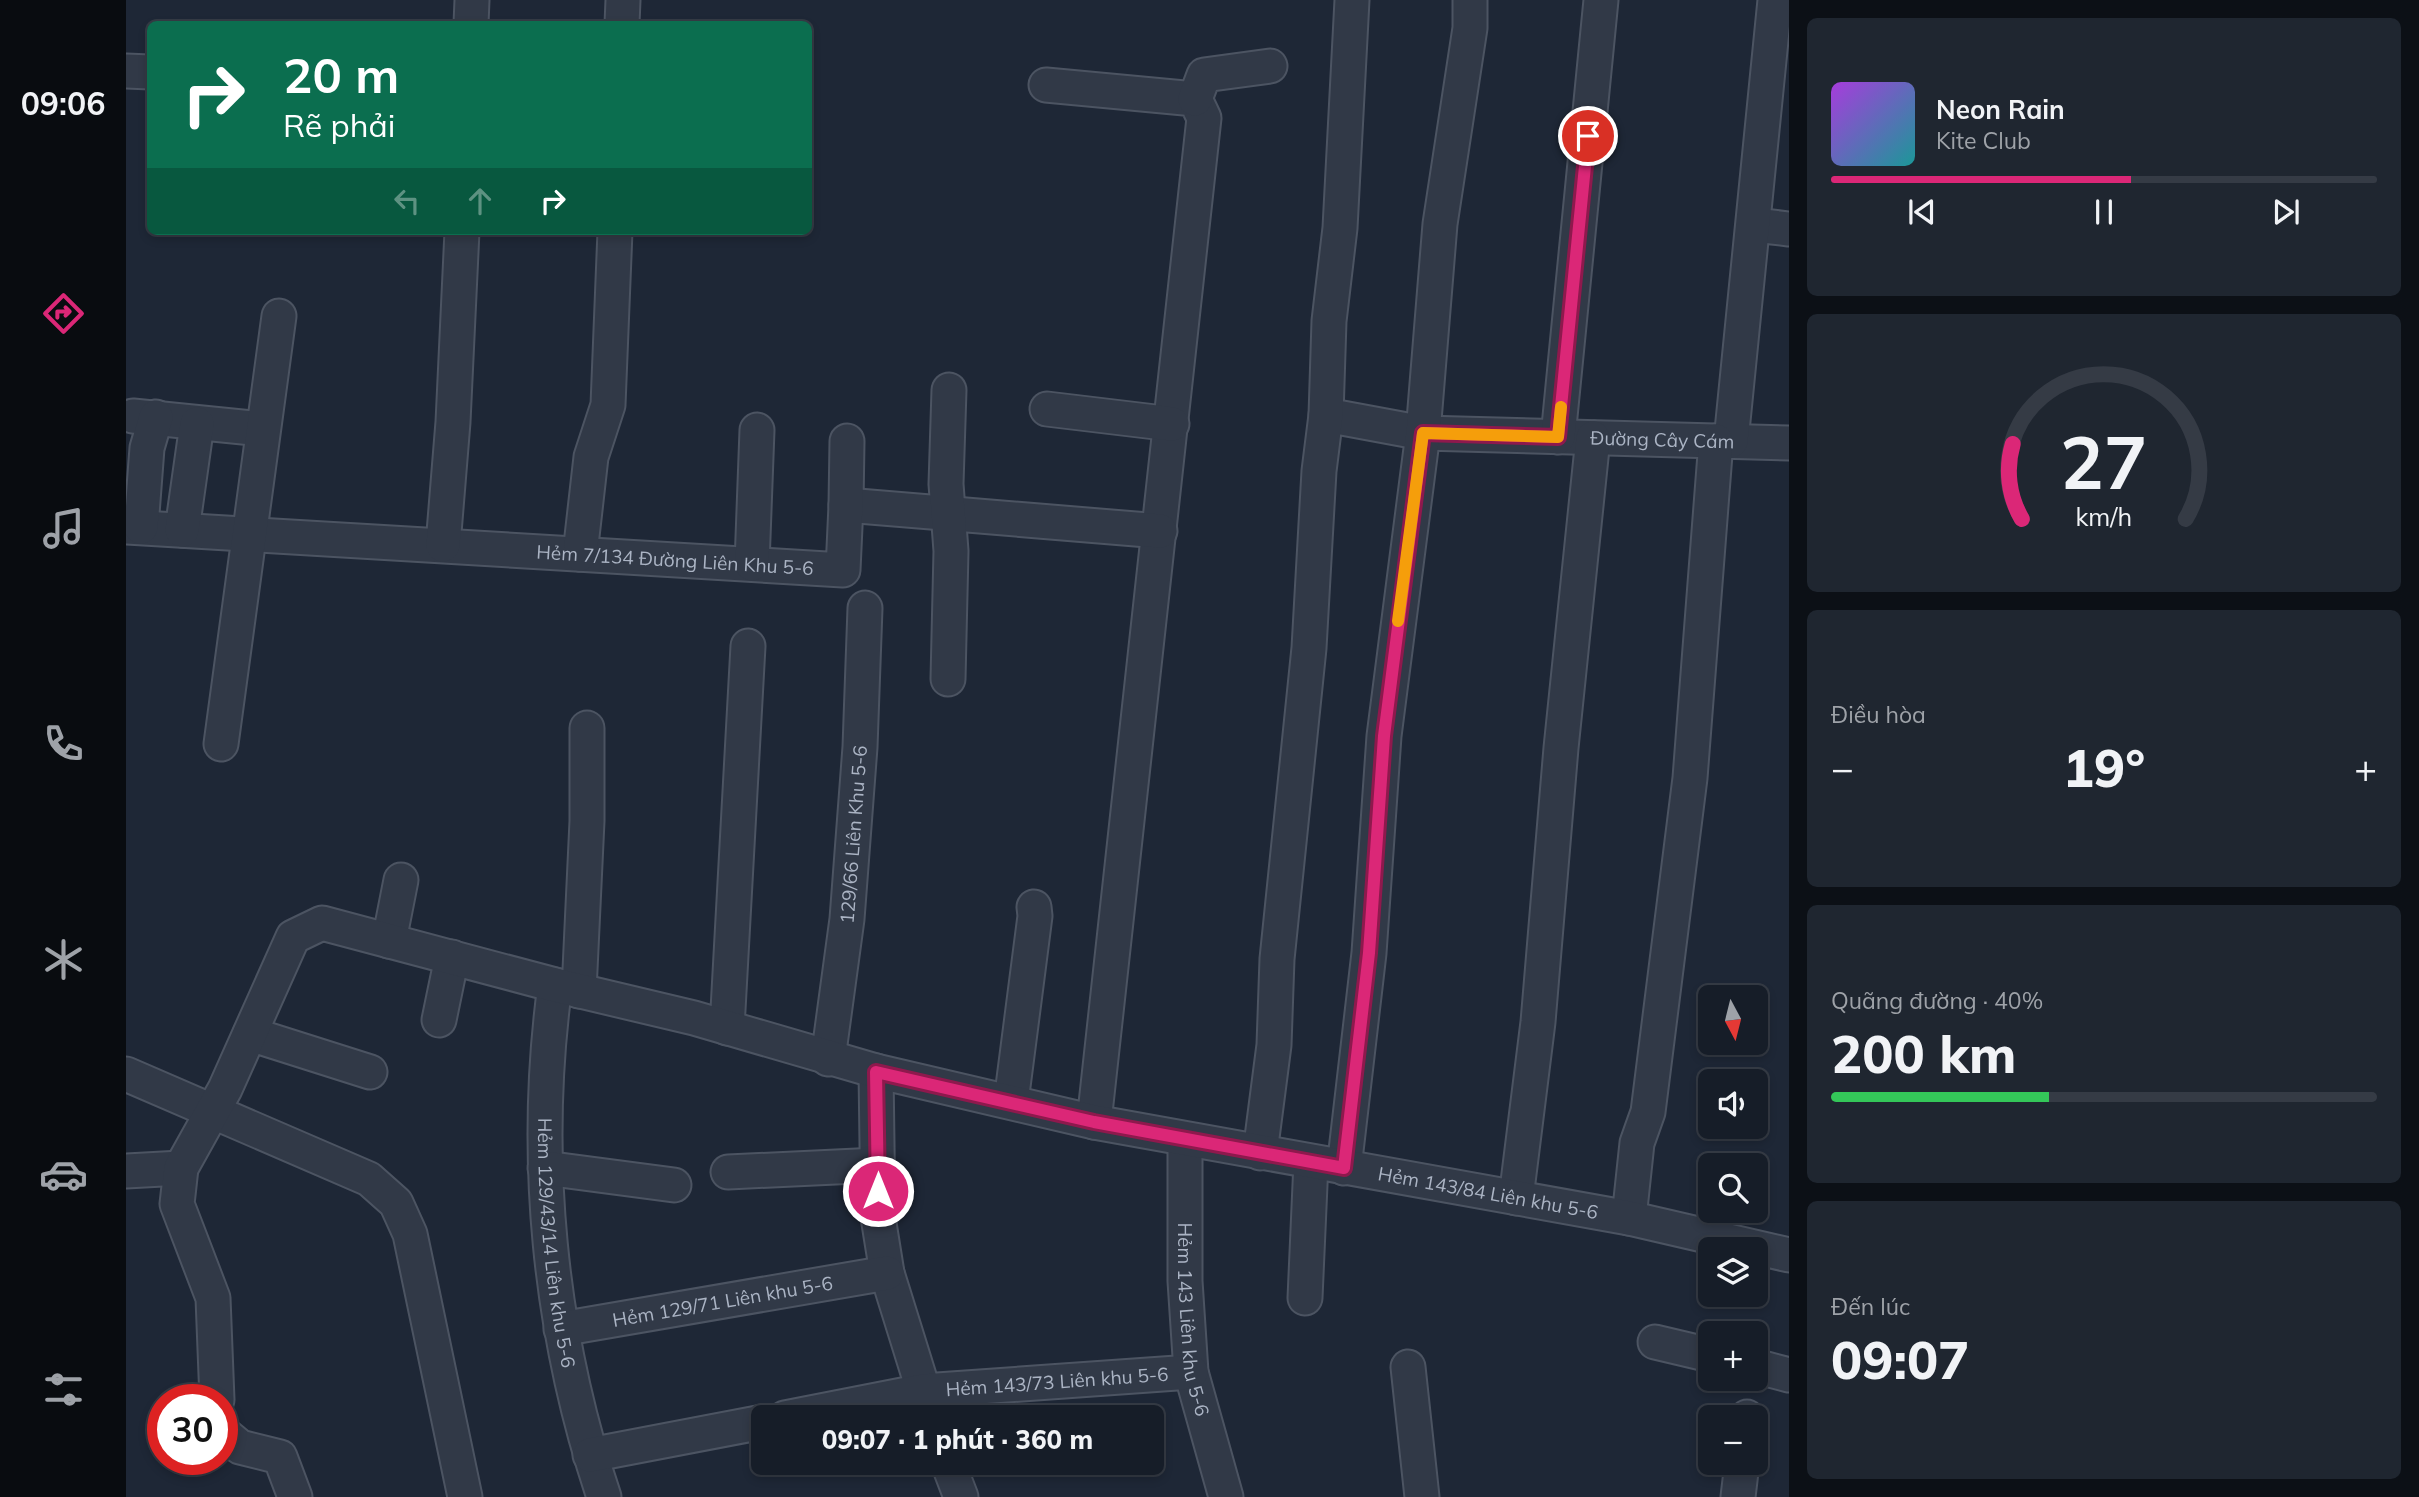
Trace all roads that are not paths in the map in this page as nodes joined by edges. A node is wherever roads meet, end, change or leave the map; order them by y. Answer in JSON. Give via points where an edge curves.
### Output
{"nodes":[{"id":1,"x":472,"y":0,"type":"edge"},
{"id":2,"x":623,"y":0,"type":"edge"},
{"id":3,"x":1352,"y":0,"type":"edge"},
{"id":4,"x":1470,"y":0,"type":"edge"},
{"id":5,"x":1601,"y":0,"type":"edge"},
{"id":6,"x":1776,"y":0,"type":"edge"},
{"id":7,"x":471,"y":21,"type":"edge"},
{"id":8,"x":622,"y":21,"type":"edge"},
{"id":9,"x":1270,"y":66,"type":"dead end"},
{"id":10,"x":126,"y":71,"type":"edge"},
{"id":11,"x":147,"y":72,"type":"edge"},
{"id":12,"x":1046,"y":85,"type":"dead end"},
{"id":13,"x":1195,"y":99,"type":"junction"},
{"id":14,"x":1754,"y":225,"type":"junction"},
{"id":15,"x":1789,"y":229,"type":"edge"},
{"id":16,"x":462,"y":235,"type":"edge"},
{"id":17,"x":615,"y":235,"type":"edge"},
{"id":18,"x":279,"y":316,"type":"dead end"},
{"id":19,"x":948,"y":390,"type":"dead end"},
{"id":20,"x":1047,"y":408,"type":"dead end"},
{"id":21,"x":1326,"y":415,"type":"junction"},
{"id":22,"x":197,"y":424,"type":"junction"},
{"id":23,"x":1172,"y":425,"type":"junction"},
{"id":24,"x":263,"y":429,"type":"junction"},
{"id":25,"x":757,"y":430,"type":"dead end"},
{"id":26,"x":1423,"y":433,"type":"junction"},
{"id":27,"x":1558,"y":437,"type":"junction"},
{"id":28,"x":1593,"y":438,"type":"junction"},
{"id":29,"x":847,"y":441,"type":"dead end"},
{"id":30,"x":1723,"y":441,"type":"junction"},
{"id":31,"x":1789,"y":443,"type":"edge"},
{"id":32,"x":846,"y":505,"type":"junction"},
{"id":33,"x":950,"y":514,"type":"junction"},
{"id":34,"x":134,"y":527,"type":"edge"},
{"id":35,"x":182,"y":530,"type":"junction"},
{"id":36,"x":1160,"y":531,"type":"junction"},
{"id":37,"x":251,"y":533,"type":"junction"},
{"id":38,"x":443,"y":545,"type":"junction"},
{"id":39,"x":580,"y":554,"type":"junction"},
{"id":40,"x":752,"y":564,"type":"junction"},
{"id":41,"x":865,"y":608,"type":"dead end"},
{"id":42,"x":748,"y":646,"type":"dead end"},
{"id":43,"x":948,"y":679,"type":"dead end"},
{"id":44,"x":587,"y":728,"type":"dead end"},
{"id":45,"x":221,"y":744,"type":"dead end"},
{"id":46,"x":401,"y":880,"type":"dead end"},
{"id":47,"x":1034,"y":907,"type":"dead end"},
{"id":48,"x":389,"y":941,"type":"junction"},
{"id":49,"x":452,"y":957,"type":"junction"},
{"id":50,"x":567,"y":988,"type":"junction"},
{"id":51,"x":439,"y":1020,"type":"dead end"},
{"id":52,"x":727,"y":1028,"type":"junction"},
{"id":53,"x":250,"y":1034,"type":"junction"},
{"id":54,"x":828,"y":1059,"type":"junction"},
{"id":55,"x":370,"y":1072,"type":"dead end"},
{"id":56,"x":876,"y":1072,"type":"junction"},
{"id":57,"x":126,"y":1074,"type":"edge"},
{"id":58,"x":1011,"y":1102,"type":"junction"},
{"id":59,"x":213,"y":1113,"type":"junction"},
{"id":60,"x":1094,"y":1122,"type":"junction"},
{"id":61,"x":1185,"y":1140,"type":"junction"},
{"id":62,"x":1261,"y":1153,"type":"junction"},
{"id":63,"x":1311,"y":1162,"type":"junction"},
{"id":64,"x":878,"y":1165,"type":"junction"},
{"id":65,"x":181,"y":1168,"type":"junction"},
{"id":66,"x":545,"y":1168,"type":"junction"},
{"id":67,"x":1344,"y":1168,"type":"junction"},
{"id":68,"x":126,"y":1171,"type":"edge"},
{"id":69,"x":728,"y":1172,"type":"dead end"},
{"id":70,"x":674,"y":1185,"type":"dead end"},
{"id":71,"x":1516,"y":1198,"type":"junction"},
{"id":72,"x":1629,"y":1218,"type":"junction"},
{"id":73,"x":1789,"y":1255,"type":"edge"},
{"id":74,"x":887,"y":1273,"type":"junction"},
{"id":75,"x":1305,"y":1298,"type":"dead end"},
{"id":76,"x":561,"y":1329,"type":"junction"},
{"id":77,"x":1655,"y":1342,"type":"dead end"},
{"id":78,"x":1698,"y":1352,"type":"edge"},
{"id":79,"x":1408,"y":1367,"type":"dead end"},
{"id":80,"x":1768,"y":1369,"type":"edge"},
{"id":81,"x":1191,"y":1372,"type":"junction"},
{"id":82,"x":1789,"y":1375,"type":"edge"},
{"id":83,"x":216,"y":1384,"type":"edge"},
{"id":84,"x":928,"y":1404,"type":"edge"},
{"id":85,"x":751,"y":1424,"type":"edge"},
{"id":86,"x":238,"y":1445,"type":"edge"},
{"id":87,"x":590,"y":1455,"type":"junction"},
{"id":88,"x":953,"y":1475,"type":"edge"},
{"id":89,"x":1741,"y":1475,"type":"edge"},
{"id":90,"x":295,"y":1497,"type":"edge"},
{"id":91,"x":465,"y":1497,"type":"edge"},
{"id":92,"x":604,"y":1497,"type":"edge"},
{"id":93,"x":961,"y":1497,"type":"edge"},
{"id":94,"x":1226,"y":1497,"type":"edge"},
{"id":95,"x":1422,"y":1497,"type":"edge"},
{"id":96,"x":1738,"y":1497,"type":"edge"}],
"edges":[{"from":1,"to":7,"type":"street"},
{"from":2,"to":8,"type":"street"},
{"from":3,"to":21,"type":"street"},
{"from":4,"to":26,"type":"street","via":[[1470,28],[1440,224]]},
{"from":5,"to":27,"type":"street"},
{"from":6,"to":14,"type":"street"},
{"from":9,"to":13,"type":"street","via":[[1204,75]]},
{"from":10,"to":11,"type":"street"},
{"from":12,"to":13,"type":"street"},
{"from":13,"to":23,"type":"street","via":[[1204,118]]},
{"from":14,"to":15,"type":"street"},
{"from":14,"to":30,"type":"street"},
{"from":16,"to":38,"type":"street"},
{"from":17,"to":39,"type":"street","via":[[608,405],[592,457]]},
{"from":18,"to":24,"type":"street"},
{"from":19,"to":33,"type":"street","via":[[946,484]]},
{"from":20,"to":23,"type":"street"},
{"from":21,"to":26,"type":"street","name":"Đường Cây Cám"},
{"from":21,"to":62,"type":"street","via":[[1302,729]]},
{"from":22,"to":24,"type":"street"},
{"from":22,"to":34,"type":"street","via":[[144,417],[147,449]]},
{"from":22,"to":35,"type":"street"},
{"from":23,"to":36,"type":"street"},
{"from":24,"to":37,"type":"street"},
{"from":25,"to":40,"type":"street"},
{"from":26,"to":27,"type":"street","name":"Đường Cây Cám"},
{"from":26,"to":67,"type":"street","via":[[1384,736],[1369,953]]},
{"from":27,"to":28,"type":"street","name":"Đường Cây Cám"},
{"from":28,"to":30,"type":"street","name":"Đường Cây Cám"},
{"from":28,"to":71,"type":"street","via":[[1560,748],[1538,1022]]},
{"from":29,"to":32,"type":"street"},
{"from":30,"to":31,"type":"street","name":"Đường Cây Cám"},
{"from":30,"to":72,"type":"street","via":[[1690,778],[1648,1112],[1637,1143]]},
{"from":32,"to":33,"type":"street"},
{"from":32,"to":40,"type":"street","name":"Hẻm 7/134 Đường Liên Khu 5-6","via":[[843,570]]},
{"from":33,"to":36,"type":"street"},
{"from":33,"to":43,"type":"street"},
{"from":34,"to":35,"type":"street","name":"Hẻm 7/134 Đường Liên Khu 5-6"},
{"from":35,"to":37,"type":"street","name":"Hẻm 7/134 Đường Liên Khu 5-6"},
{"from":36,"to":60,"type":"street"},
{"from":37,"to":38,"type":"street","name":"Hẻm 7/134 Đường Liên Khu 5-6"},
{"from":37,"to":45,"type":"street"},
{"from":38,"to":39,"type":"street","name":"Hẻm 7/134 Đường Liên Khu 5-6"},
{"from":39,"to":40,"type":"street","name":"Hẻm 7/134 Đường Liên Khu 5-6"},
{"from":41,"to":54,"type":"street","name":"129/66 Liên Khu 5-6","via":[[847,919]]},
{"from":42,"to":52,"type":"street"},
{"from":44,"to":50,"type":"street","name":"Hẻm 129/43/14 Liên khu 5-6","via":[[587,821]]},
{"from":46,"to":48,"type":"street"},
{"from":47,"to":58,"type":"street"},
{"from":48,"to":49,"type":"street","name":"Hẻm 143/84 Liên khu 5-6"},
{"from":48,"to":53,"type":"street","name":"Hẻm 143/84 Liên khu 5-6","via":[[322,922],[293,937]]},
{"from":49,"to":50,"type":"street","name":"Hẻm 143/84 Liên khu 5-6"},
{"from":49,"to":51,"type":"street"},
{"from":50,"to":52,"type":"street","name":"Hẻm 143/84 Liên khu 5-6"},
{"from":50,"to":66,"type":"street","name":"Hẻm 129/43/14 Liên khu 5-6","via":[[544,1094]]},
{"from":52,"to":54,"type":"street","name":"Hẻm 143/84 Liên khu 5-6"},
{"from":53,"to":55,"type":"street"},
{"from":53,"to":59,"type":"street","name":"Hẻm 143/84 Liên khu 5-6"},
{"from":54,"to":56,"type":"street","name":"Hẻm 143/84 Liên khu 5-6"},
{"from":56,"to":58,"type":"street","name":"Hẻm 143/84 Liên khu 5-6"},
{"from":56,"to":64,"type":"street"},
{"from":57,"to":59,"type":"street"},
{"from":58,"to":60,"type":"street","name":"Hẻm 143/84 Liên khu 5-6"},
{"from":59,"to":65,"type":"street","name":"Hẻm 143/84 Liên khu 5-6"},
{"from":59,"to":91,"type":"street","via":[[369,1179],[397,1202],[411,1234]]},
{"from":60,"to":61,"type":"street","name":"Hẻm 143/84 Liên khu 5-6"},
{"from":61,"to":62,"type":"street","name":"Hẻm 143/84 Liên khu 5-6"},
{"from":61,"to":81,"type":"street","name":"Hẻm 143 Liên khu 5-6","via":[[1185,1281]]},
{"from":62,"to":63,"type":"street","name":"Hẻm 143/84 Liên khu 5-6"},
{"from":63,"to":67,"type":"street","name":"Hẻm 143/84 Liên khu 5-6"},
{"from":63,"to":75,"type":"street"},
{"from":64,"to":69,"type":"street"},
{"from":64,"to":74,"type":"street","via":[[877,1217]]},
{"from":65,"to":68,"type":"street"},
{"from":65,"to":83,"type":"street","via":[[177,1204],[213,1298]]},
{"from":66,"to":70,"type":"street"},
{"from":66,"to":76,"type":"street","name":"Hẻm 129/43/14 Liên khu 5-6"},
{"from":67,"to":71,"type":"street","name":"Hẻm 143/84 Liên khu 5-6"},
{"from":71,"to":72,"type":"street","name":"Hẻm 143/84 Liên khu 5-6"},
{"from":72,"to":73,"type":"street","name":"Hẻm 143/84 Liên khu 5-6"},
{"from":74,"to":76,"type":"street","name":"Hẻm 129/71 Liên khu 5-6"},
{"from":74,"to":84,"type":"street"},
{"from":76,"to":87,"type":"street","name":"Hẻm 129/43/14 Liên khu 5-6"},
{"from":77,"to":78,"type":"street"},
{"from":79,"to":95,"type":"street"},
{"from":80,"to":82,"type":"street"},
{"from":81,"to":84,"type":"street","name":"Hẻm 143/73 Liên khu 5-6"},
{"from":81,"to":94,"type":"street","name":"Hẻm 143 Liên khu 5-6"},
{"from":85,"to":87,"type":"street"},
{"from":86,"to":90,"type":"street","via":[[280,1457]]},
{"from":87,"to":92,"type":"street","name":"Hẻm 129/43/14 Liên khu 5-6"},
{"from":88,"to":93,"type":"street"},
{"from":89,"to":96,"type":"street"}]}
